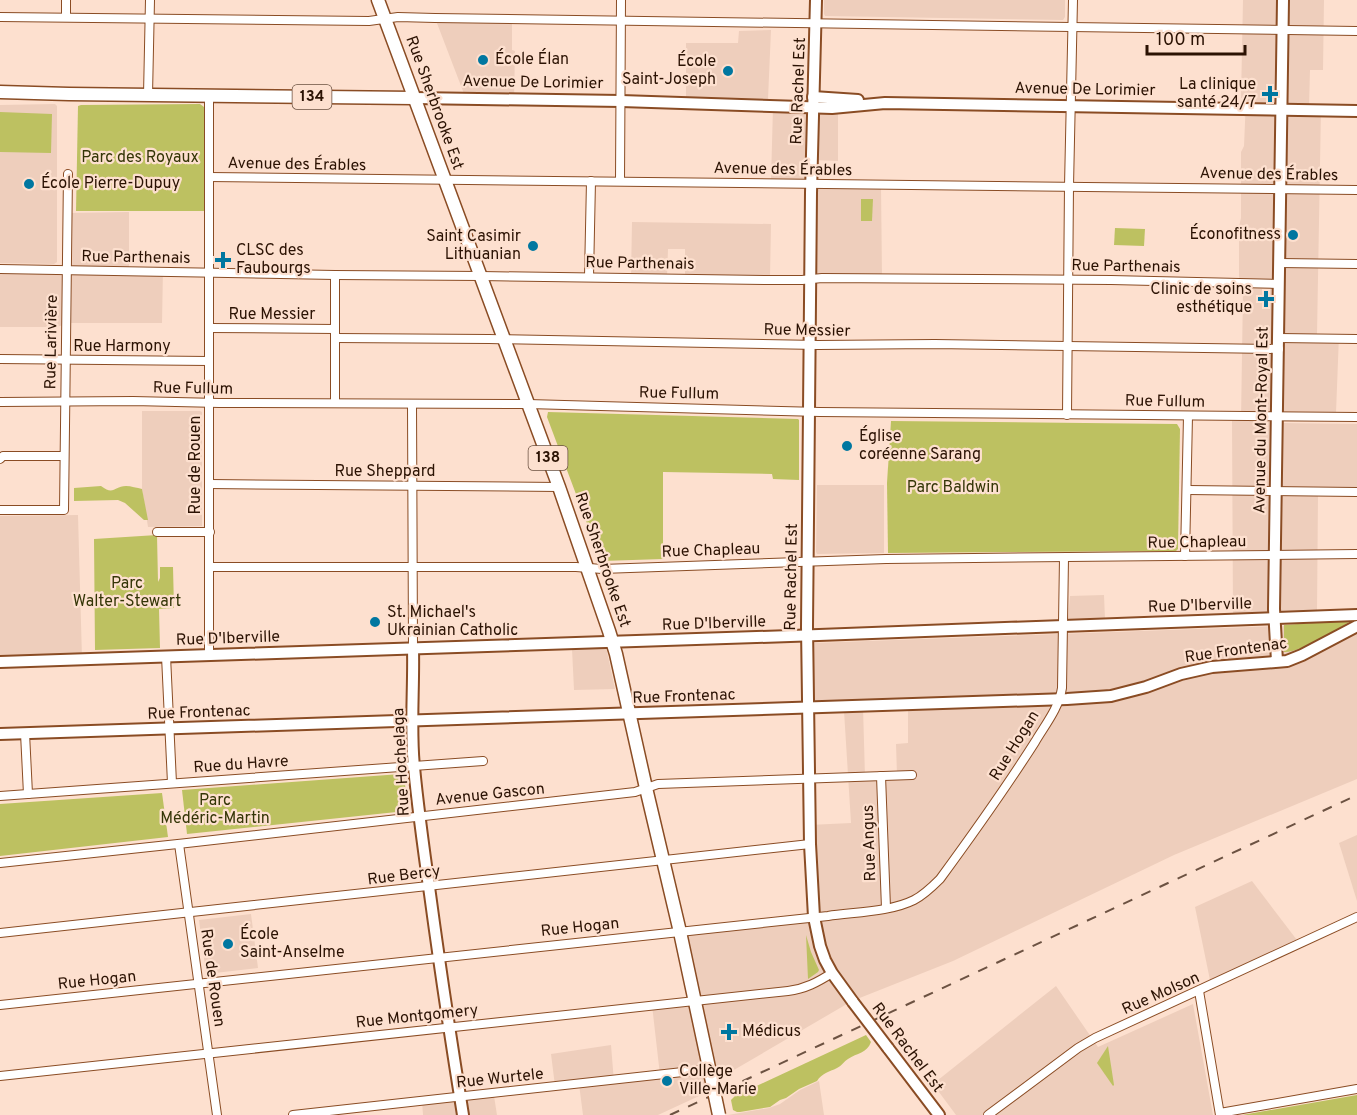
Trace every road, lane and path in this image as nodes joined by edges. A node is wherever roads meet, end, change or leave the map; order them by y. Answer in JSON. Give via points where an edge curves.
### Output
{"nodes":[{"id":1,"x":66,"y":0,"type":"edge"},
{"id":2,"x":150,"y":0,"type":"edge"},
{"id":3,"x":378,"y":0,"type":"edge"},
{"id":4,"x":621,"y":0,"type":"edge"},
{"id":5,"x":816,"y":0,"type":"edge"},
{"id":6,"x":1073,"y":0,"type":"edge"},
{"id":7,"x":1283,"y":0,"type":"edge"},
{"id":8,"x":0,"y":17,"type":"edge"},
{"id":9,"x":66,"y":17,"type":"junction"},
{"id":10,"x":150,"y":19,"type":"junction"},
{"id":11,"x":385,"y":19,"type":"junction"},
{"id":12,"x":621,"y":21,"type":"junction"},
{"id":13,"x":816,"y":23,"type":"junction"},
{"id":14,"x":1073,"y":26,"type":"junction"},
{"id":15,"x":1283,"y":30,"type":"junction"},
{"id":16,"x":1357,"y":31,"type":"edge"},
{"id":17,"x":0,"y":92,"type":"edge"},
{"id":18,"x":148,"y":94,"type":"junction"},
{"id":19,"x":209,"y":96,"type":"junction"},
{"id":20,"x":414,"y":98,"type":"junction"},
{"id":21,"x":621,"y":101,"type":"junction"},
{"id":22,"x":813,"y":102,"type":"junction"},
{"id":23,"x":1071,"y":106,"type":"junction"},
{"id":24,"x":1282,"y":110,"type":"junction"},
{"id":25,"x":1357,"y":111,"type":"edge"},
{"id":26,"x":68,"y":174,"type":"dead end"},
{"id":27,"x":210,"y":177,"type":"junction"},
{"id":28,"x":445,"y":180,"type":"junction"},
{"id":29,"x":591,"y":181,"type":"junction"},
{"id":30,"x":620,"y":181,"type":"junction"},
{"id":31,"x":811,"y":183,"type":"junction"},
{"id":32,"x":1069,"y":186,"type":"junction"},
{"id":33,"x":1281,"y":189,"type":"junction"},
{"id":34,"x":1357,"y":190,"type":"edge"},
{"id":35,"x":1280,"y":263,"type":"junction"},
{"id":36,"x":1357,"y":264,"type":"edge"},
{"id":37,"x":0,"y":269,"type":"edge"},
{"id":38,"x":66,"y":270,"type":"junction"},
{"id":39,"x":209,"y":273,"type":"junction"},
{"id":40,"x":335,"y":275,"type":"junction"},
{"id":41,"x":481,"y":276,"type":"junction"},
{"id":42,"x":590,"y":277,"type":"junction"},
{"id":43,"x":810,"y":279,"type":"junction"},
{"id":44,"x":1068,"y":280,"type":"junction"},
{"id":45,"x":1279,"y":284,"type":"junction"},
{"id":46,"x":209,"y":328,"type":"junction"},
{"id":47,"x":335,"y":328,"type":"junction"},
{"id":48,"x":335,"y":338,"type":"junction"},
{"id":49,"x":504,"y":339,"type":"junction"},
{"id":50,"x":1357,"y":339,"type":"edge"},
{"id":51,"x":810,"y":344,"type":"junction"},
{"id":52,"x":1279,"y":344,"type":"junction"},
{"id":53,"x":1068,"y":347,"type":"junction"},
{"id":54,"x":0,"y":359,"type":"edge"},
{"id":55,"x":65,"y":360,"type":"junction"},
{"id":56,"x":209,"y":361,"type":"junction"},
{"id":57,"x":0,"y":402,"type":"edge"},
{"id":58,"x":64,"y":402,"type":"junction"},
{"id":59,"x":209,"y":403,"type":"junction"},
{"id":60,"x":335,"y":403,"type":"junction"},
{"id":61,"x":412,"y":404,"type":"junction"},
{"id":62,"x":528,"y":404,"type":"junction"},
{"id":63,"x":809,"y":411,"type":"junction"},
{"id":64,"x":1067,"y":415,"type":"junction"},
{"id":65,"x":1188,"y":416,"type":"junction"},
{"id":66,"x":1277,"y":417,"type":"junction"},
{"id":67,"x":1357,"y":417,"type":"edge"},
{"id":68,"x":63,"y":456,"type":"junction"},
{"id":69,"x":0,"y":459,"type":"edge"},
{"id":70,"x":210,"y":484,"type":"junction"},
{"id":71,"x":412,"y":486,"type":"junction"},
{"id":72,"x":559,"y":488,"type":"junction"},
{"id":73,"x":1188,"y":490,"type":"junction"},
{"id":74,"x":1276,"y":492,"type":"junction"},
{"id":75,"x":1357,"y":492,"type":"edge"},
{"id":76,"x":0,"y":510,"type":"edge"},
{"id":77,"x":157,"y":532,"type":"dead end"},
{"id":78,"x":210,"y":532,"type":"junction"},
{"id":79,"x":1357,"y":554,"type":"edge"},
{"id":80,"x":1275,"y":555,"type":"junction"},
{"id":81,"x":1185,"y":556,"type":"junction"},
{"id":82,"x":1064,"y":558,"type":"junction"},
{"id":83,"x":808,"y":561,"type":"junction"},
{"id":84,"x":209,"y":567,"type":"junction"},
{"id":85,"x":412,"y":567,"type":"junction"},
{"id":86,"x":588,"y":568,"type":"junction"},
{"id":87,"x":1357,"y":615,"type":"edge"},
{"id":88,"x":1274,"y":618,"type":"junction"},
{"id":89,"x":1357,"y":626,"type":"edge"},
{"id":90,"x":1064,"y":627,"type":"junction"},
{"id":91,"x":807,"y":636,"type":"junction"},
{"id":92,"x":613,"y":642,"type":"junction"},
{"id":93,"x":413,"y":648,"type":"junction"},
{"id":94,"x":209,"y":655,"type":"junction"},
{"id":95,"x":166,"y":656,"type":"junction"},
{"id":96,"x":1277,"y":661,"type":"junction"},
{"id":97,"x":0,"y":662,"type":"edge"},
{"id":98,"x":1059,"y":700,"type":"junction"},
{"id":99,"x":807,"y":707,"type":"junction"},
{"id":100,"x":629,"y":714,"type":"junction"},
{"id":101,"x":413,"y":721,"type":"junction"},
{"id":102,"x":170,"y":729,"type":"junction"},
{"id":103,"x":25,"y":733,"type":"junction"},
{"id":104,"x":0,"y":734,"type":"edge"},
{"id":105,"x":483,"y":761,"type":"dead end"},
{"id":106,"x":414,"y":766,"type":"junction"},
{"id":107,"x":912,"y":775,"type":"dead end"},
{"id":108,"x":881,"y":776,"type":"junction"},
{"id":109,"x":808,"y":778,"type":"junction"},
{"id":110,"x":171,"y":783,"type":"junction"},
{"id":111,"x":646,"y":788,"type":"junction"},
{"id":112,"x":28,"y":794,"type":"junction"},
{"id":113,"x":0,"y":796,"type":"edge"},
{"id":114,"x":420,"y":816,"type":"junction"},
{"id":115,"x":179,"y":844,"type":"junction"},
{"id":116,"x":810,"y":844,"type":"junction"},
{"id":117,"x":663,"y":861,"type":"junction"},
{"id":118,"x":0,"y":862,"type":"edge"},
{"id":119,"x":429,"y":886,"type":"junction"},
{"id":120,"x":886,"y":908,"type":"junction"},
{"id":121,"x":189,"y":912,"type":"junction"},
{"id":122,"x":814,"y":917,"type":"junction"},
{"id":123,"x":1357,"y":917,"type":"edge"},
{"id":124,"x":680,"y":932,"type":"junction"},
{"id":125,"x":0,"y":933,"type":"edge"},
{"id":126,"x":439,"y":957,"type":"junction"},
{"id":127,"x":832,"y":973,"type":"junction"},
{"id":128,"x":199,"y":983,"type":"junction"},
{"id":129,"x":1199,"y":991,"type":"junction"},
{"id":130,"x":695,"y":1001,"type":"junction"},
{"id":131,"x":0,"y":1005,"type":"edge"},
{"id":132,"x":448,"y":1028,"type":"junction"},
{"id":133,"x":208,"y":1054,"type":"junction"},
{"id":134,"x":710,"y":1073,"type":"junction"},
{"id":135,"x":0,"y":1076,"type":"edge"},
{"id":136,"x":1357,"y":1089,"type":"edge"},
{"id":137,"x":460,"y":1097,"type":"junction"},
{"id":138,"x":1220,"y":1114,"type":"edge"},
{"id":139,"x":217,"y":1115,"type":"edge"},
{"id":140,"x":293,"y":1115,"type":"edge"},
{"id":141,"x":463,"y":1115,"type":"edge"},
{"id":142,"x":719,"y":1115,"type":"edge"},
{"id":143,"x":939,"y":1115,"type":"edge"},
{"id":144,"x":988,"y":1115,"type":"edge"}],
"edges":[{"from":1,"to":9,"type":"street"},
{"from":2,"to":10,"type":"street"},
{"from":3,"to":11,"type":"main road","name":"Rue Sherbrooke Est","number":"138"},
{"from":4,"to":12,"type":"street"},
{"from":5,"to":13,"type":"main road","name":"Rue Rachel Est"},
{"from":6,"to":14,"type":"street"},
{"from":7,"to":15,"type":"main road","name":"Avenue du Mont-Royal Est"},
{"from":8,"to":9,"type":"street"},
{"from":9,"to":10,"type":"street"},
{"from":10,"to":11,"type":"street"},
{"from":10,"to":18,"type":"street"},
{"from":11,"to":12,"type":"street"},
{"from":11,"to":20,"type":"main road","name":"Rue Sherbrooke Est","number":"138"},
{"from":12,"to":13,"type":"street"},
{"from":12,"to":21,"type":"street"},
{"from":13,"to":14,"type":"street"},
{"from":13,"to":22,"type":"main road","name":"Rue Rachel Est"},
{"from":14,"to":15,"type":"street"},
{"from":14,"to":23,"type":"street"},
{"from":15,"to":16,"type":"street"},
{"from":15,"to":24,"type":"main road","name":"Avenue du Mont-Royal Est"},
{"from":17,"to":18,"type":"main road","name":"Avenue De Lorimier","number":"134"},
{"from":18,"to":19,"type":"main road","name":"Avenue De Lorimier","number":"134"},
{"from":19,"to":20,"type":"main road","name":"Avenue De Lorimier","number":"134"},
{"from":19,"to":27,"type":"street","name":"Rue de Rouen"},
{"from":20,"to":21,"type":"main road","name":"Avenue De Lorimier"},
{"from":20,"to":28,"type":"main road","name":"Rue Sherbrooke Est","number":"138"},
{"from":21,"to":22,"type":"main road","name":"Avenue De Lorimier"},
{"from":21,"to":30,"type":"street"},
{"from":22,"to":23,"type":"main road","name":"Avenue De Lorimier","via":[[832,108],[885,104]]},
{"from":22,"to":31,"type":"main road","name":"Rue Rachel Est"},
{"from":23,"to":24,"type":"main road","name":"Avenue De Lorimier"},
{"from":23,"to":32,"type":"street"},
{"from":24,"to":25,"type":"main road","name":"Avenue De Lorimier"},
{"from":24,"to":33,"type":"main road","name":"Avenue du Mont-Royal Est"},
{"from":26,"to":38,"type":"street","name":"Rue Larivière"},
{"from":27,"to":28,"type":"street","name":"Avenue des Érables"},
{"from":27,"to":39,"type":"street","name":"Rue de Rouen"},
{"from":28,"to":29,"type":"street","name":"Avenue des Érables"},
{"from":28,"to":41,"type":"main road","name":"Rue Sherbrooke Est","number":"138"},
{"from":29,"to":30,"type":"street","name":"Avenue des Érables"},
{"from":29,"to":42,"type":"street"},
{"from":30,"to":31,"type":"street","name":"Avenue des Érables"},
{"from":31,"to":32,"type":"street","name":"Avenue des Érables"},
{"from":31,"to":43,"type":"main road","name":"Rue Rachel Est"},
{"from":32,"to":33,"type":"street","name":"Avenue des Érables"},
{"from":32,"to":44,"type":"street"},
{"from":33,"to":34,"type":"street","name":"Avenue des Érables"},
{"from":33,"to":35,"type":"main road","name":"Avenue du Mont-Royal Est"},
{"from":35,"to":36,"type":"street"},
{"from":35,"to":45,"type":"main road","name":"Avenue du Mont-Royal Est"},
{"from":37,"to":38,"type":"street","name":"Rue Parthenais"},
{"from":38,"to":39,"type":"street","name":"Rue Parthenais"},
{"from":38,"to":55,"type":"street","name":"Rue Larivière"},
{"from":39,"to":40,"type":"street","name":"Rue Parthenais"},
{"from":39,"to":46,"type":"street","name":"Rue de Rouen"},
{"from":40,"to":41,"type":"street","name":"Rue Parthenais"},
{"from":40,"to":47,"type":"street"},
{"from":41,"to":42,"type":"street","name":"Rue Parthenais"},
{"from":41,"to":49,"type":"main road","name":"Rue Sherbrooke Est","number":"138"},
{"from":42,"to":43,"type":"street","name":"Rue Parthenais"},
{"from":43,"to":44,"type":"street","name":"Rue Parthenais"},
{"from":43,"to":51,"type":"main road","name":"Rue Rachel Est"},
{"from":44,"to":45,"type":"street","name":"Rue Parthenais"},
{"from":44,"to":53,"type":"street"},
{"from":45,"to":52,"type":"main road","name":"Avenue du Mont-Royal Est"},
{"from":46,"to":47,"type":"street","name":"Rue Messier"},
{"from":46,"to":56,"type":"street","name":"Rue de Rouen"},
{"from":47,"to":48,"type":"street"},
{"from":48,"to":49,"type":"street","name":"Rue Messier"},
{"from":48,"to":60,"type":"street"},
{"from":49,"to":51,"type":"street","name":"Rue Messier"},
{"from":49,"to":62,"type":"main road","name":"Rue Sherbrooke Est","number":"138"},
{"from":50,"to":52,"type":"street","name":"Rue Messier"},
{"from":51,"to":53,"type":"street","name":"Rue Messier"},
{"from":51,"to":63,"type":"main road","name":"Rue Rachel Est"},
{"from":52,"to":53,"type":"street","name":"Rue Messier"},
{"from":52,"to":66,"type":"main road","name":"Avenue du Mont-Royal Est"},
{"from":53,"to":64,"type":"street"},
{"from":54,"to":55,"type":"street","name":"Rue Harmony"},
{"from":55,"to":56,"type":"street","name":"Rue Harmony"},
{"from":55,"to":58,"type":"street","name":"Rue Larivière"},
{"from":56,"to":59,"type":"street","name":"Rue de Rouen"},
{"from":57,"to":58,"type":"street","name":"Rue Fullum"},
{"from":58,"to":59,"type":"street","name":"Rue Fullum"},
{"from":58,"to":68,"type":"street","name":"Rue Larivière"},
{"from":59,"to":60,"type":"street","name":"Rue Fullum"},
{"from":59,"to":70,"type":"street","name":"Rue de Rouen"},
{"from":60,"to":61,"type":"street","name":"Rue Fullum"},
{"from":61,"to":62,"type":"street","name":"Rue Fullum"},
{"from":61,"to":71,"type":"street","name":"Rue Hochelaga"},
{"from":62,"to":63,"type":"street","name":"Rue Fullum"},
{"from":62,"to":72,"type":"main road","name":"Rue Sherbrooke Est","number":"138"},
{"from":63,"to":64,"type":"street","name":"Rue Fullum"},
{"from":63,"to":83,"type":"main road","name":"Rue Rachel Est"},
{"from":64,"to":65,"type":"street","name":"Rue Fullum"},
{"from":65,"to":66,"type":"street","name":"Rue Fullum"},
{"from":65,"to":73,"type":"street"},
{"from":66,"to":67,"type":"street","name":"Rue Fullum"},
{"from":66,"to":74,"type":"main road","name":"Avenue du Mont-Royal Est"},
{"from":68,"to":69,"type":"street"},
{"from":68,"to":76,"type":"street","name":"Rue Larivière","via":[[64,510]]},
{"from":70,"to":71,"type":"street","name":"Rue Sheppard"},
{"from":70,"to":78,"type":"street","name":"Rue de Rouen"},
{"from":71,"to":72,"type":"street","name":"Rue Sheppard"},
{"from":71,"to":85,"type":"street","name":"Rue Hochelaga"},
{"from":72,"to":86,"type":"main road","name":"Rue Sherbrooke Est","number":"138"},
{"from":73,"to":74,"type":"street"},
{"from":73,"to":81,"type":"street"},
{"from":74,"to":75,"type":"street"},
{"from":74,"to":80,"type":"main road","name":"Avenue du Mont-Royal Est"},
{"from":77,"to":78,"type":"street"},
{"from":78,"to":84,"type":"street","name":"Rue de Rouen"},
{"from":79,"to":80,"type":"street","name":"Rue Chapleau"},
{"from":80,"to":81,"type":"street","name":"Rue Chapleau"},
{"from":80,"to":88,"type":"main road","name":"Avenue du Mont-Royal Est"},
{"from":81,"to":82,"type":"street","name":"Rue Chapleau"},
{"from":82,"to":83,"type":"street","name":"Rue Chapleau"},
{"from":82,"to":90,"type":"street"},
{"from":83,"to":86,"type":"street","name":"Rue Chapleau"},
{"from":83,"to":91,"type":"main road","name":"Rue Rachel Est"},
{"from":84,"to":85,"type":"street","name":"Rue Chapleau"},
{"from":84,"to":94,"type":"street","name":"Rue de Rouen"},
{"from":85,"to":86,"type":"street","name":"Rue Chapleau"},
{"from":85,"to":93,"type":"street","name":"Rue Hochelaga"},
{"from":86,"to":92,"type":"main road","name":"Rue Sherbrooke Est","number":"138"},
{"from":87,"to":88,"type":"main road","name":"Rue D'Iberville"},
{"from":88,"to":90,"type":"main road","name":"Rue D'Iberville"},
{"from":88,"to":96,"type":"main road","name":"Avenue du Mont-Royal Est"},
{"from":89,"to":96,"type":"main road","name":"Rue Frontenac","via":[[1302,655]]},
{"from":90,"to":91,"type":"main road","name":"Rue D'Iberville"},
{"from":90,"to":98,"type":"street"},
{"from":91,"to":92,"type":"main road","name":"Rue D'Iberville"},
{"from":91,"to":99,"type":"main road","name":"Rue Rachel Est"},
{"from":92,"to":93,"type":"main road","name":"Rue D'Iberville"},
{"from":92,"to":100,"type":"main road","name":"Rue Sherbrooke Est","number":"138"},
{"from":93,"to":94,"type":"main road","name":"Rue D'Iberville"},
{"from":93,"to":101,"type":"main road","name":"Rue Hochelaga"},
{"from":94,"to":95,"type":"main road","name":"Rue D'Iberville"},
{"from":95,"to":97,"type":"main road","name":"Rue D'Iberville"},
{"from":95,"to":102,"type":"street"},
{"from":96,"to":98,"type":"main road","name":"Rue Frontenac","via":[[1212,667],[1112,696]]},
{"from":98,"to":99,"type":"main road","name":"Rue Frontenac"},
{"from":98,"to":120,"type":"street","name":"Rue Hogan","via":[[996,802],[940,879],[914,900]]},
{"from":99,"to":100,"type":"main road","name":"Rue Frontenac"},
{"from":99,"to":109,"type":"main road","name":"Rue Rachel Est"},
{"from":100,"to":101,"type":"main road","name":"Rue Frontenac"},
{"from":100,"to":111,"type":"main road","name":"Rue Sherbrooke Est","number":"138"},
{"from":101,"to":102,"type":"main road","name":"Rue Frontenac"},
{"from":101,"to":106,"type":"main road","name":"Rue Hochelaga"},
{"from":102,"to":103,"type":"main road","name":"Rue Frontenac"},
{"from":102,"to":110,"type":"street"},
{"from":103,"to":104,"type":"main road","name":"Rue Frontenac"},
{"from":103,"to":112,"type":"street"},
{"from":105,"to":106,"type":"street","name":"Rue du Havre"},
{"from":106,"to":110,"type":"street","name":"Rue du Havre"},
{"from":106,"to":114,"type":"main road","name":"Rue Hochelaga"},
{"from":107,"to":108,"type":"street","name":"Avenue Gascon"},
{"from":108,"to":109,"type":"street","name":"Avenue Gascon"},
{"from":108,"to":120,"type":"street","name":"Rue Angus"},
{"from":109,"to":111,"type":"street","name":"Avenue Gascon","via":[[660,784]]},
{"from":109,"to":116,"type":"main road","name":"Rue Rachel Est"},
{"from":110,"to":112,"type":"street","name":"Rue du Havre"},
{"from":111,"to":114,"type":"street","name":"Avenue Gascon"},
{"from":111,"to":117,"type":"main road","name":"Rue Sherbrooke Est","number":"138"},
{"from":112,"to":113,"type":"street","name":"Rue du Havre"},
{"from":114,"to":115,"type":"street","name":"Avenue Gascon"},
{"from":114,"to":119,"type":"main road","name":"Rue Hochelaga"},
{"from":115,"to":118,"type":"street","name":"Avenue Gascon"},
{"from":115,"to":121,"type":"street","name":"Rue de Rouen"},
{"from":116,"to":117,"type":"street","name":"Rue Bercy"},
{"from":116,"to":122,"type":"main road","name":"Rue Rachel Est"},
{"from":117,"to":119,"type":"street","name":"Rue Bercy"},
{"from":117,"to":124,"type":"main road","name":"Rue Sherbrooke Est","number":"138"},
{"from":119,"to":121,"type":"street","name":"Rue Bercy"},
{"from":119,"to":126,"type":"main road","name":"Rue Hochelaga"},
{"from":120,"to":122,"type":"street","name":"Rue Hogan"},
{"from":121,"to":125,"type":"street","name":"Rue Bercy"},
{"from":121,"to":128,"type":"street","name":"Rue de Rouen"},
{"from":122,"to":124,"type":"street","name":"Rue Hogan"},
{"from":122,"to":127,"type":"main road","name":"Rue Rachel Est","via":[[820,946]]},
{"from":123,"to":129,"type":"street","name":"Rue Molson"},
{"from":124,"to":126,"type":"street","name":"Rue Hogan"},
{"from":124,"to":130,"type":"main road","name":"Rue Sherbrooke Est","number":"138"},
{"from":126,"to":128,"type":"street","name":"Rue Hogan"},
{"from":126,"to":132,"type":"main road","name":"Rue Hochelaga"},
{"from":127,"to":130,"type":"street","name":"Rue Montgomery","via":[[801,989]]},
{"from":127,"to":143,"type":"main road","name":"Rue Rachel Est","bridge":true},
{"from":128,"to":131,"type":"street","name":"Rue Hogan"},
{"from":128,"to":133,"type":"street","name":"Rue de Rouen"},
{"from":129,"to":138,"type":"street"},
{"from":129,"to":144,"type":"street","name":"Rue Molson","via":[[1083,1045]]},
{"from":130,"to":132,"type":"street","name":"Rue Montgomery"},
{"from":130,"to":134,"type":"main road","name":"Rue Sherbrooke Est","number":"138"},
{"from":132,"to":133,"type":"street","name":"Rue Montgomery"},
{"from":132,"to":137,"type":"main road","name":"Rue Hochelaga"},
{"from":133,"to":135,"type":"street","name":"Rue Montgomery"},
{"from":133,"to":139,"type":"street","name":"Rue de Rouen"},
{"from":134,"to":137,"type":"street","name":"Rue Wurtele"},
{"from":134,"to":142,"type":"main road","name":"Rue Sherbrooke Est","number":"138","bridge":true},
{"from":136,"to":138,"type":"street"},
{"from":137,"to":140,"type":"street","name":"Rue Wurtele"},
{"from":137,"to":141,"type":"main road","name":"Rue Hochelaga"}]}
